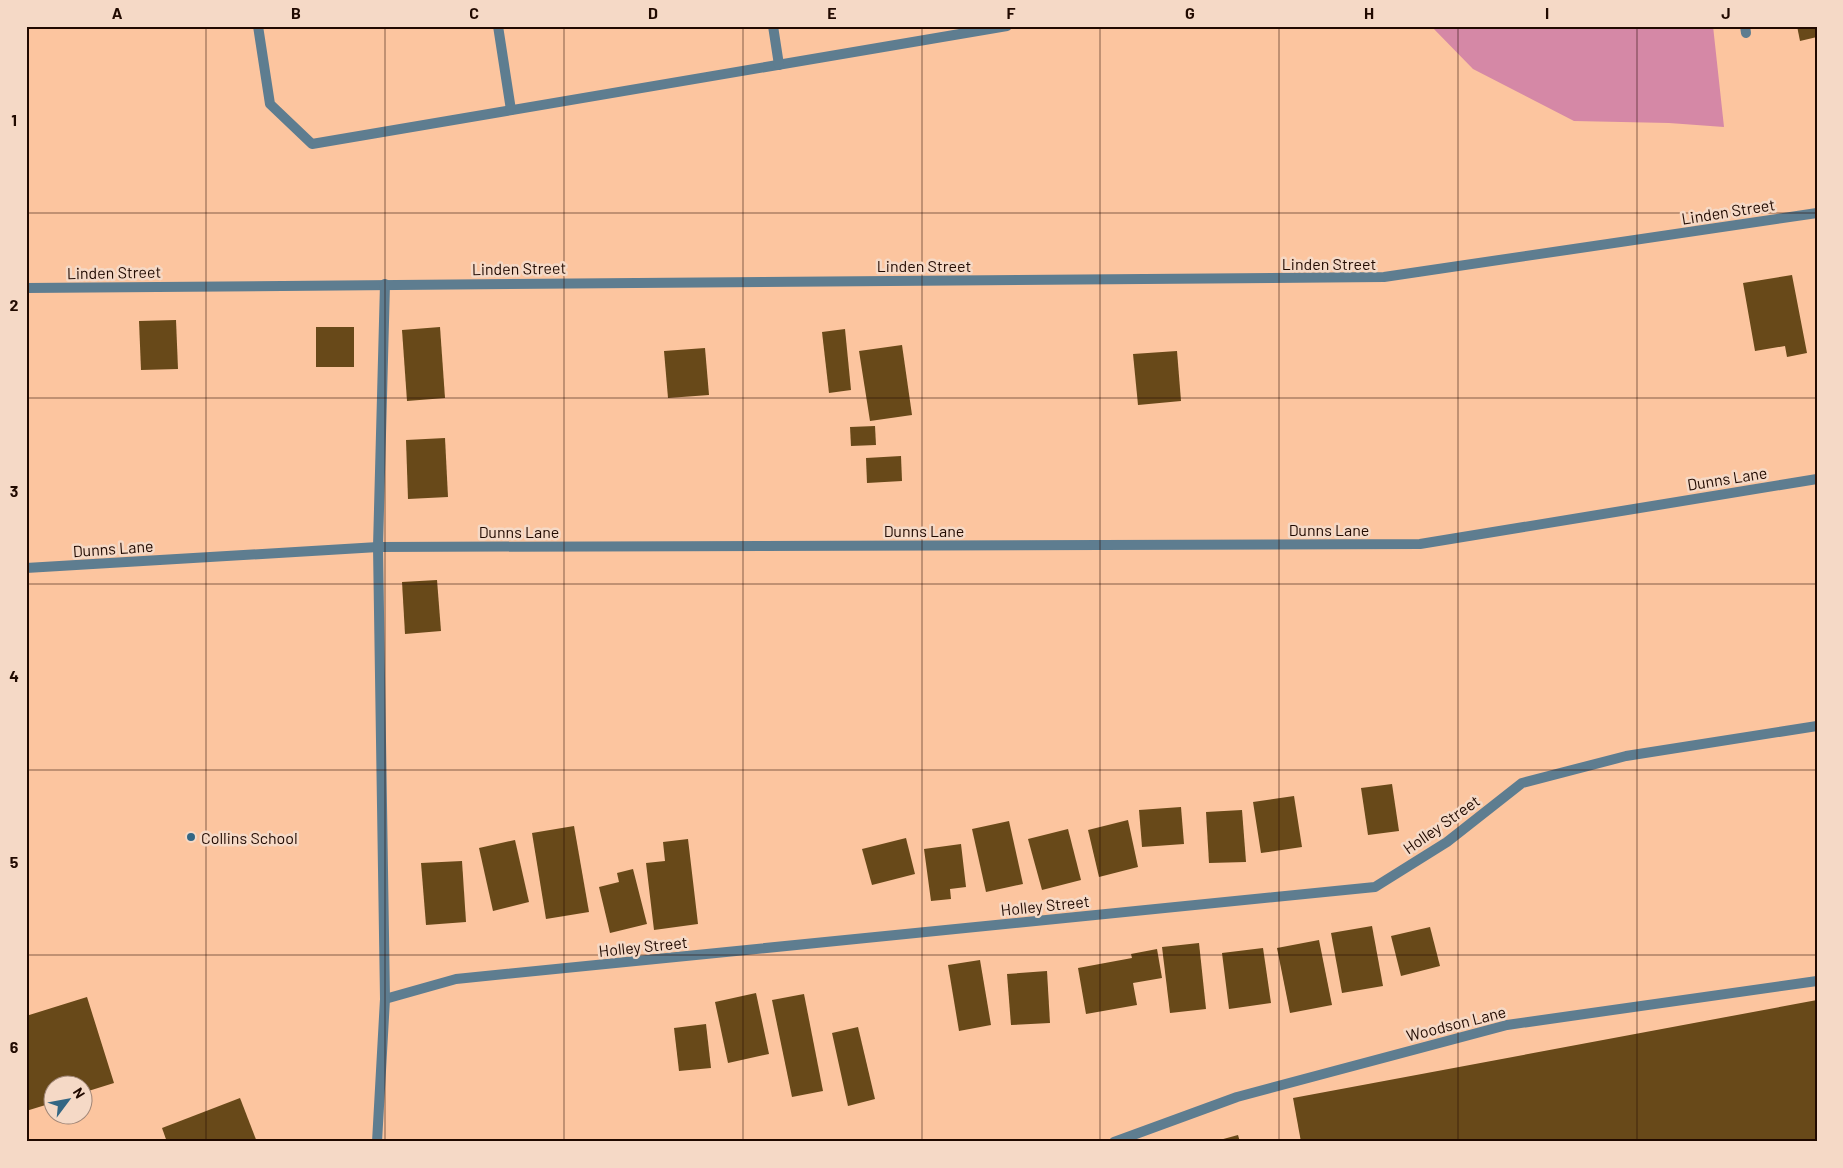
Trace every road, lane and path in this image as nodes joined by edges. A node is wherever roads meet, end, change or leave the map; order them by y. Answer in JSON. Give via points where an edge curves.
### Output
{"nodes":[{"id":1,"x":258,"y":26,"type":"edge"},
{"id":2,"x":498,"y":26,"type":"edge"},
{"id":3,"x":773,"y":26,"type":"edge"},
{"id":4,"x":1007,"y":26,"type":"edge"},
{"id":5,"x":780,"y":64,"type":"junction"},
{"id":6,"x":511,"y":110,"type":"junction"},
{"id":7,"x":1817,"y":213,"type":"edge"},
{"id":8,"x":385,"y":284,"type":"junction"},
{"id":9,"x":26,"y":288,"type":"edge"},
{"id":10,"x":1817,"y":479,"type":"edge"},
{"id":11,"x":378,"y":546,"type":"junction"},
{"id":12,"x":26,"y":568,"type":"edge"},
{"id":13,"x":1817,"y":726,"type":"edge"},
{"id":14,"x":1817,"y":981,"type":"edge"},
{"id":15,"x":385,"y":999,"type":"junction"},
{"id":16,"x":377,"y":1142,"type":"edge"},
{"id":17,"x":1114,"y":1142,"type":"edge"}],
"edges":[{"from":1,"to":6,"type":"street","via":[[270,104],[312,144]]},
{"from":2,"to":6,"type":"street"},
{"from":3,"to":5,"type":"street"},
{"from":4,"to":5,"type":"street"},
{"from":5,"to":6,"type":"street"},
{"from":7,"to":8,"type":"street","name":"Linden Street","via":[[1384,277]]},
{"from":8,"to":9,"type":"street","name":"Linden Street"},
{"from":8,"to":11,"type":"street"},
{"from":10,"to":11,"type":"street","name":"Dunns Lane","via":[[1420,544]]},
{"from":11,"to":12,"type":"street","name":"Dunns Lane"},
{"from":11,"to":15,"type":"street"},
{"from":13,"to":15,"type":"street","name":"Holley Street","via":[[1626,756],[1522,783],[1446,842],[1374,887],[456,979]]},
{"from":14,"to":17,"type":"street","name":"Woodson Lane","via":[[1507,1025],[1237,1097]]},
{"from":15,"to":16,"type":"street"}]}
